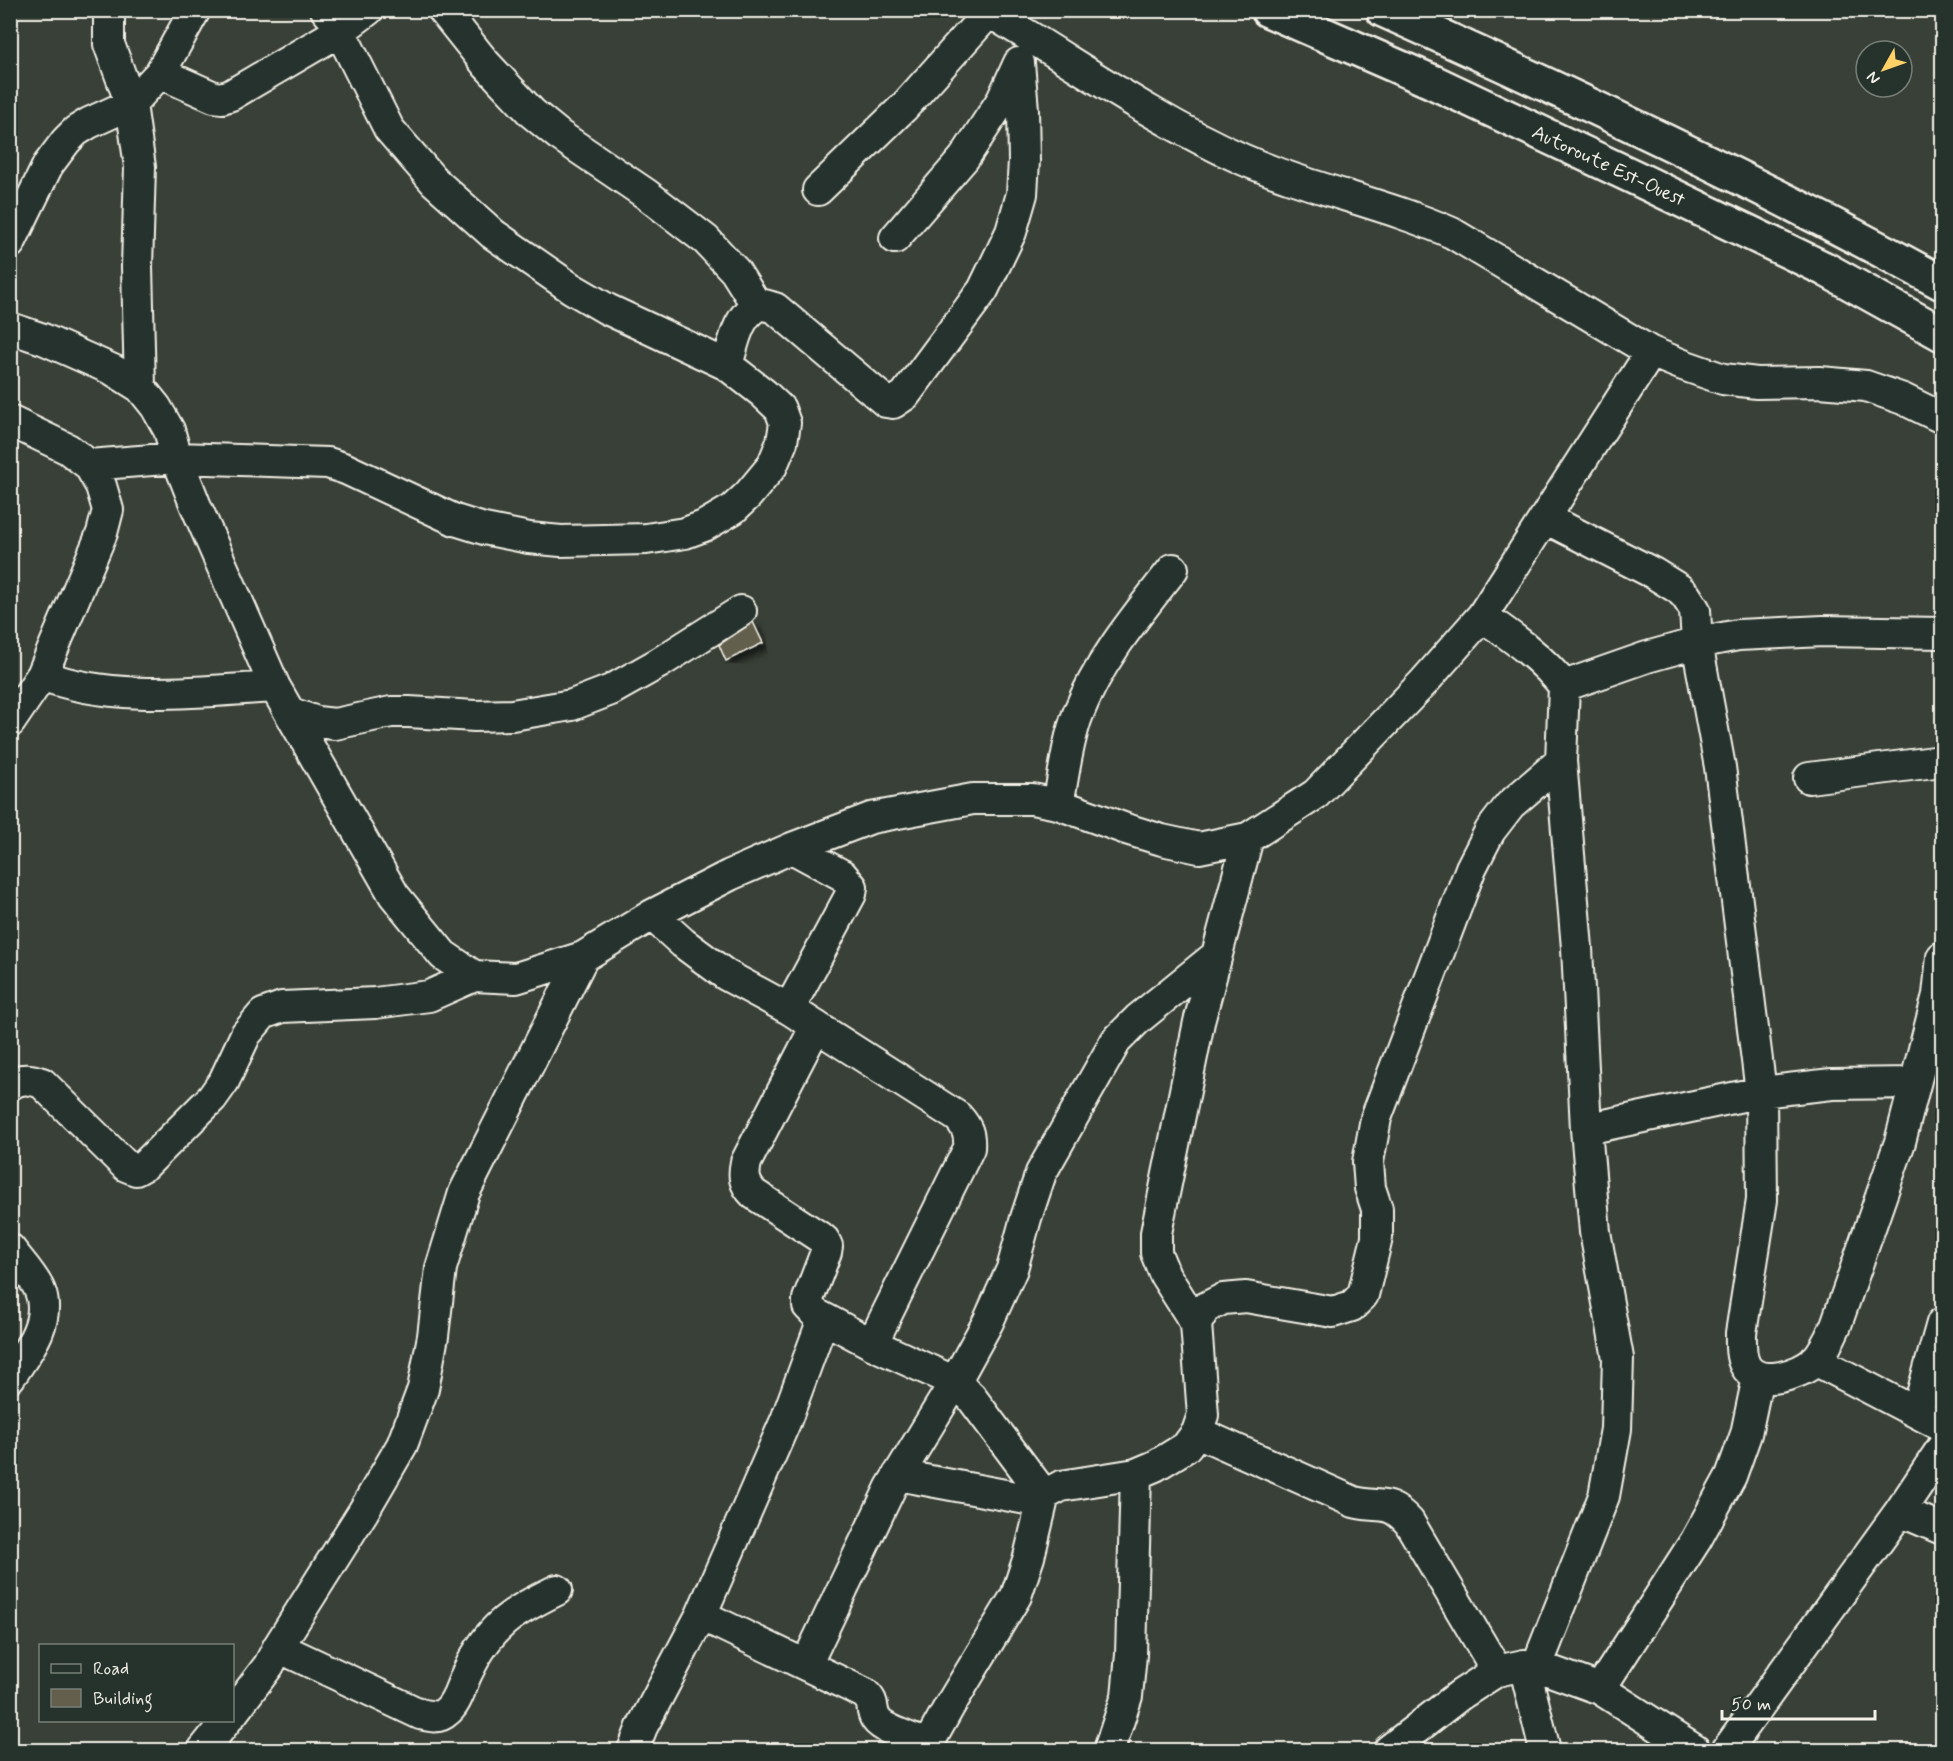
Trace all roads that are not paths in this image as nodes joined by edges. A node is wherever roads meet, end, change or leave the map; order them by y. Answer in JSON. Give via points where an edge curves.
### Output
{"nodes":[{"id":1,"x":109,"y":10,"type":"edge"},
{"id":2,"x":195,"y":10,"type":"edge"},
{"id":3,"x":368,"y":10,"type":"edge"},
{"id":4,"x":1268,"y":10,"type":"edge"},
{"id":5,"x":1383,"y":10,"type":"edge"},
{"id":6,"x":445,"y":11,"type":"edge"},
{"id":7,"x":988,"y":11,"type":"edge"},
{"id":8,"x":333,"y":21,"type":"edge"},
{"id":9,"x":1025,"y":50,"type":"junction"},
{"id":10,"x":160,"y":73,"type":"junction"},
{"id":11,"x":131,"y":104,"type":"junction"},
{"id":12,"x":818,"y":190,"type":"dead end"},
{"id":13,"x":895,"y":238,"type":"dead end"},
{"id":14,"x":10,"y":243,"type":"edge"},
{"id":15,"x":1942,"y":284,"type":"edge"},
{"id":16,"x":757,"y":306,"type":"junction"},
{"id":17,"x":10,"y":328,"type":"edge"},
{"id":18,"x":1942,"y":334,"type":"edge"},
{"id":19,"x":1651,"y":352,"type":"junction"},
{"id":20,"x":727,"y":365,"type":"junction"},
{"id":21,"x":140,"y":387,"type":"junction"},
{"id":22,"x":1942,"y":418,"type":"edge"},
{"id":23,"x":10,"y":421,"type":"edge"},
{"id":24,"x":177,"y":458,"type":"junction"},
{"id":25,"x":88,"y":465,"type":"junction"},
{"id":26,"x":1545,"y":518,"type":"junction"},
{"id":27,"x":1173,"y":569,"type":"dead end"},
{"id":28,"x":741,"y":611,"type":"dead end"},
{"id":29,"x":1482,"y":616,"type":"junction"},
{"id":30,"x":1942,"y":633,"type":"edge"},
{"id":31,"x":1697,"y":643,"type":"junction"},
{"id":32,"x":42,"y":675,"type":"junction"},
{"id":33,"x":1564,"y":686,"type":"junction"},
{"id":34,"x":275,"y":687,"type":"junction"},
{"id":35,"x":291,"y":713,"type":"junction"},
{"id":36,"x":10,"y":722,"type":"edge"},
{"id":37,"x":1561,"y":761,"type":"junction"},
{"id":38,"x":1942,"y":761,"type":"edge"},
{"id":39,"x":1809,"y":778,"type":"dead end"},
{"id":40,"x":1058,"y":804,"type":"junction"},
{"id":41,"x":1248,"y":838,"type":"junction"},
{"id":42,"x":792,"y":848,"type":"junction"},
{"id":43,"x":652,"y":915,"type":"junction"},
{"id":44,"x":1217,"y":955,"type":"junction"},
{"id":45,"x":583,"y":957,"type":"junction"},
{"id":46,"x":1942,"y":957,"type":"edge"},
{"id":47,"x":474,"y":976,"type":"junction"},
{"id":48,"x":789,"y":1009,"type":"junction"},
{"id":49,"x":816,"y":1026,"type":"junction"},
{"id":50,"x":1914,"y":1083,"type":"junction"},
{"id":51,"x":10,"y":1085,"type":"edge"},
{"id":52,"x":1761,"y":1092,"type":"junction"},
{"id":53,"x":1586,"y":1130,"type":"junction"},
{"id":54,"x":10,"y":1249,"type":"edge"},
{"id":55,"x":823,"y":1319,"type":"junction"},
{"id":56,"x":1942,"y":1323,"type":"edge"},
{"id":57,"x":1196,"y":1324,"type":"junction"},
{"id":58,"x":872,"y":1344,"type":"junction"},
{"id":59,"x":1815,"y":1360,"type":"junction"},
{"id":60,"x":10,"y":1377,"type":"edge"},
{"id":61,"x":1758,"y":1377,"type":"junction"},
{"id":62,"x":955,"y":1382,"type":"junction"},
{"id":63,"x":1930,"y":1419,"type":"edge"},
{"id":64,"x":1197,"y":1431,"type":"junction"},
{"id":65,"x":1942,"y":1448,"type":"edge"},
{"id":66,"x":1136,"y":1474,"type":"junction"},
{"id":67,"x":898,"y":1475,"type":"junction"},
{"id":68,"x":1043,"y":1499,"type":"junction"},
{"id":69,"x":1900,"y":1511,"type":"junction"},
{"id":70,"x":1942,"y":1529,"type":"edge"},
{"id":71,"x":557,"y":1590,"type":"dead end"},
{"id":72,"x":701,"y":1615,"type":"junction"},
{"id":73,"x":278,"y":1647,"type":"junction"},
{"id":74,"x":806,"y":1665,"type":"junction"},
{"id":75,"x":1520,"y":1667,"type":"junction"},
{"id":76,"x":1600,"y":1689,"type":"junction"},
{"id":77,"x":234,"y":1711,"type":"edge"},
{"id":78,"x":225,"y":1722,"type":"edge"},
{"id":79,"x":926,"y":1748,"type":"edge"},
{"id":80,"x":203,"y":1750,"type":"edge"},
{"id":81,"x":633,"y":1750,"type":"edge"},
{"id":82,"x":1109,"y":1750,"type":"edge"},
{"id":83,"x":1389,"y":1750,"type":"edge"},
{"id":84,"x":1545,"y":1750,"type":"edge"},
{"id":85,"x":1695,"y":1750,"type":"edge"},
{"id":86,"x":1727,"y":1750,"type":"edge"}],
"edges":[{"from":1,"to":11,"type":"street","via":[[109,44]]},
{"from":2,"to":10,"type":"street"},
{"from":3,"to":8,"type":"street"},
{"from":4,"to":18,"type":"highway","name":"Autoroute Est-Ouest","via":[[1433,82],[1636,178],[1825,269]]},
{"from":5,"to":15,"type":"highway","via":[[1664,141],[1840,228]]},
{"from":6,"to":16,"type":"street","via":[[532,114],[706,240],[735,271]]},
{"from":7,"to":9,"type":"street"},
{"from":7,"to":12,"type":"street","via":[[904,107]]},
{"from":8,"to":10,"type":"street","via":[[222,98]]},
{"from":8,"to":20,"type":"street","via":[[389,129],[434,181],[493,234],[608,309]]},
{"from":9,"to":13,"type":"street","via":[[1002,100],[964,158]]},
{"from":9,"to":16,"type":"street","via":[[1024,172],[1011,232],[983,290],[905,395],[893,403],[886,402],[775,308]]},
{"from":9,"to":19,"type":"street","via":[[1243,160],[1417,217],[1452,233]]},
{"from":10,"to":11,"type":"street"},
{"from":11,"to":14,"type":"street","via":[[89,123],[66,141],[48,165]]},
{"from":11,"to":21,"type":"street","via":[[140,167]]},
{"from":16,"to":20,"type":"street","via":[[739,328]]},
{"from":17,"to":21,"type":"street","via":[[113,370]]},
{"from":19,"to":22,"type":"street","via":[[1723,379],[1866,386]]},
{"from":19,"to":26,"type":"street"},
{"from":20,"to":24,"type":"street","via":[[780,409],[785,423],[772,466],[733,509],[704,526],[646,539],[561,541],[484,529],[455,520],[328,463]]},
{"from":21,"to":24,"type":"street","via":[[169,430]]},
{"from":23,"to":25,"type":"street","via":[[68,449]]},
{"from":24,"to":25,"type":"street"},
{"from":24,"to":34,"type":"street"},
{"from":25,"to":32,"type":"street","via":[[101,486],[108,510]]},
{"from":26,"to":29,"type":"street"},
{"from":26,"to":31,"type":"street","via":[[1679,589],[1695,610]]},
{"from":27,"to":40,"type":"street","via":[[1128,626],[1078,715]]},
{"from":28,"to":35,"type":"street","via":[[611,690],[572,705],[512,715],[391,712],[335,724]]},
{"from":29,"to":33,"type":"street","via":[[1525,646]]},
{"from":29,"to":41,"type":"street","via":[[1316,794]]},
{"from":30,"to":31,"type":"street","via":[[1824,631],[1738,635]]},
{"from":31,"to":33,"type":"street"},
{"from":31,"to":52,"type":"street","via":[[1720,767]]},
{"from":32,"to":34,"type":"street","via":[[117,692]]},
{"from":32,"to":36,"type":"street"},
{"from":33,"to":37,"type":"street"},
{"from":34,"to":35,"type":"street"},
{"from":35,"to":47,"type":"street","via":[[394,895],[443,955]]},
{"from":37,"to":53,"type":"street","via":[[1577,948]]},
{"from":37,"to":57,"type":"street","via":[[1510,805],[1490,831],[1471,868],[1376,1118],[1368,1162],[1377,1209],[1377,1238],[1363,1295],[1352,1306],[1333,1312],[1246,1297],[1223,1299],[1205,1308]]},
{"from":38,"to":39,"type":"street"},
{"from":40,"to":41,"type":"street","via":[[1126,829],[1199,848]]},
{"from":40,"to":42,"type":"street","via":[[1032,799],[973,799],[871,819]]},
{"from":41,"to":44,"type":"street"},
{"from":42,"to":43,"type":"street"},
{"from":42,"to":48,"type":"street","via":[[842,875],[852,887]]},
{"from":43,"to":45,"type":"street"},
{"from":43,"to":48,"type":"street","via":[[726,975]]},
{"from":44,"to":57,"type":"street","via":[[1199,1022],[1156,1233],[1156,1253],[1165,1275]]},
{"from":44,"to":62,"type":"street","via":[[1116,1041],[1041,1173],[1012,1269]]},
{"from":45,"to":47,"type":"street","via":[[516,978]]},
{"from":45,"to":73,"type":"street","via":[[465,1193],[441,1268],[423,1389],[402,1445]]},
{"from":46,"to":50,"type":"street","via":[[1938,995]]},
{"from":47,"to":51,"type":"street","via":[[429,996],[282,1007],[263,1014],[246,1034],[212,1098],[136,1170],[126,1166],[42,1083],[29,1078]]},
{"from":48,"to":49,"type":"street"},
{"from":49,"to":55,"type":"street","via":[[743,1174],[754,1194],[824,1240],[826,1252],[808,1299],[808,1306]]},
{"from":49,"to":58,"type":"street","via":[[958,1117],[970,1137],[969,1148]]},
{"from":50,"to":52,"type":"street","via":[[1841,1084]]},
{"from":50,"to":59,"type":"street","via":[[1900,1142],[1843,1310],[1827,1345]]},
{"from":52,"to":53,"type":"street"},
{"from":52,"to":61,"type":"street","via":[[1762,1200],[1741,1333],[1746,1368]]},
{"from":53,"to":75,"type":"street","via":[[1594,1232],[1618,1358],[1616,1429],[1604,1496]]},
{"from":54,"to":60,"type":"street","via":[[40,1292],[43,1315],[37,1334]]},
{"from":55,"to":58,"type":"street"},
{"from":55,"to":72,"type":"street","via":[[786,1420]]},
{"from":56,"to":63,"type":"street"},
{"from":57,"to":64,"type":"street","via":[[1203,1415]]},
{"from":58,"to":62,"type":"street"},
{"from":59,"to":61,"type":"street","via":[[1803,1370],[1785,1376]]},
{"from":59,"to":63,"type":"street"},
{"from":61,"to":76,"type":"street","via":[[1746,1434],[1731,1476]]},
{"from":62,"to":67,"type":"street"},
{"from":62,"to":68,"type":"street","via":[[971,1396]]},
{"from":64,"to":66,"type":"street","via":[[1186,1447]]},
{"from":64,"to":75,"type":"street","via":[[1354,1502],[1386,1505],[1402,1514]]},
{"from":65,"to":69,"type":"street"},
{"from":66,"to":68,"type":"street","via":[[1061,1486]]},
{"from":66,"to":82,"type":"street","via":[[1127,1696]]},
{"from":67,"to":68,"type":"street"},
{"from":67,"to":74,"type":"street"},
{"from":68,"to":79,"type":"street","via":[[1016,1596]]},
{"from":69,"to":70,"type":"street"},
{"from":69,"to":86,"type":"street"},
{"from":71,"to":73,"type":"street","via":[[504,1620],[472,1662],[454,1703],[445,1714],[435,1717],[420,1714]]},
{"from":72,"to":74,"type":"street"},
{"from":72,"to":81,"type":"street"},
{"from":73,"to":77,"type":"street"},
{"from":74,"to":79,"type":"street","via":[[864,1693],[873,1703],[877,1721]]},
{"from":75,"to":76,"type":"street"},
{"from":75,"to":83,"type":"street","via":[[1460,1695]]},
{"from":75,"to":84,"type":"street"},
{"from":76,"to":85,"type":"street"},
{"from":78,"to":80,"type":"street"}]}
